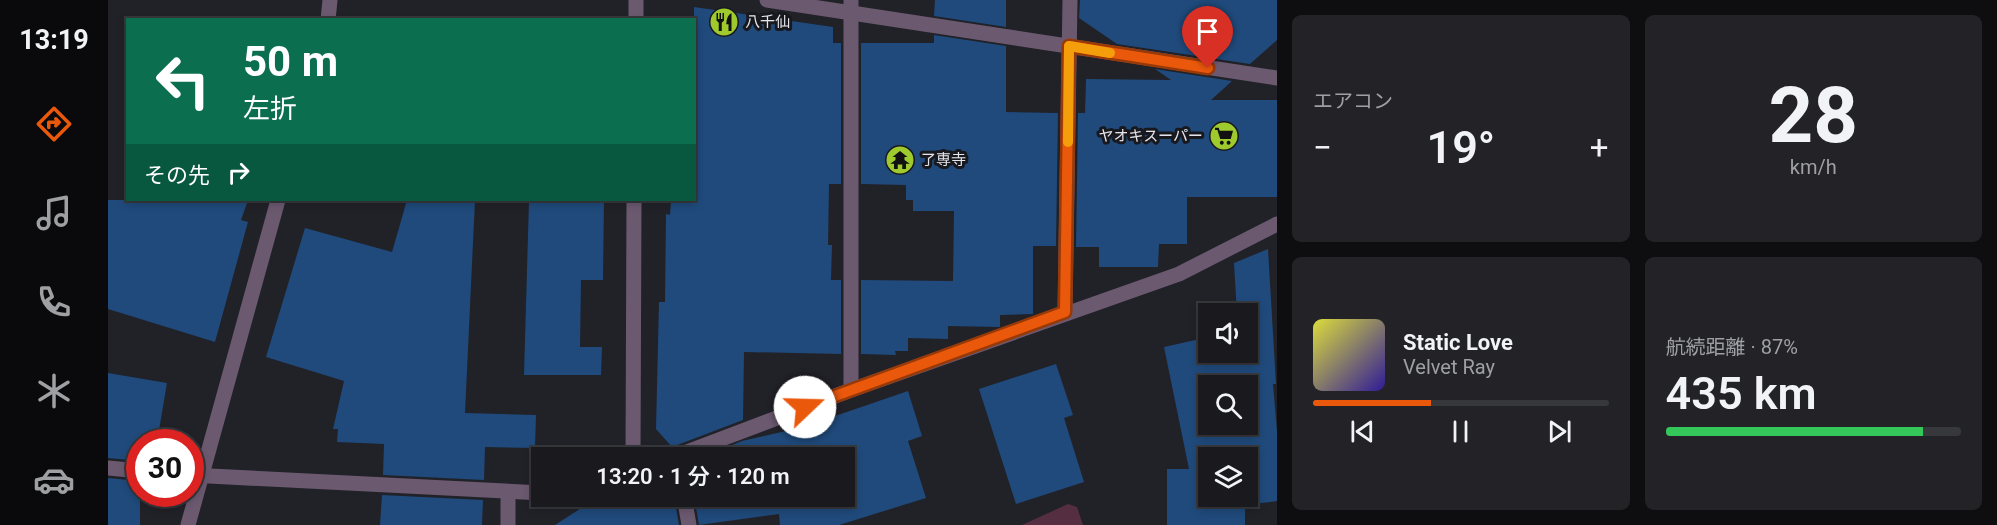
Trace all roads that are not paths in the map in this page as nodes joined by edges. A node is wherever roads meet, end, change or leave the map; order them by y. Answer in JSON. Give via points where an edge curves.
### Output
{"nodes":[{"id":1,"x":330,"y":0,"type":"edge"},
{"id":2,"x":636,"y":0,"type":"edge"},
{"id":3,"x":767,"y":0,"type":"edge"},
{"id":4,"x":1070,"y":0,"type":"edge"},
{"id":5,"x":850,"y":7,"type":"edge"},
{"id":6,"x":328,"y":18,"type":"edge"},
{"id":7,"x":636,"y":18,"type":"edge"},
{"id":8,"x":1069,"y":46,"type":"junction"},
{"id":9,"x":1277,"y":78,"type":"edge"},
{"id":10,"x":278,"y":201,"type":"edge"},
{"id":11,"x":634,"y":201,"type":"edge"},
{"id":12,"x":1277,"y":224,"type":"edge"},
{"id":13,"x":1065,"y":312,"type":"junction"},
{"id":14,"x":851,"y":390,"type":"junction"},
{"id":15,"x":204,"y":446,"type":"edge"},
{"id":16,"x":633,"y":447,"type":"edge"},
{"id":17,"x":701,"y":447,"type":"edge"},
{"id":18,"x":108,"y":468,"type":"edge"},
{"id":19,"x":126,"y":470,"type":"edge"},
{"id":20,"x":204,"y":476,"type":"edge"},
{"id":21,"x":508,"y":493,"type":"junction"},
{"id":22,"x":531,"y":493,"type":"edge"},
{"id":23,"x":191,"y":507,"type":"edge"},
{"id":24,"x":686,"y":507,"type":"edge"},
{"id":25,"x":188,"y":525,"type":"edge"},
{"id":26,"x":508,"y":525,"type":"edge"},
{"id":27,"x":689,"y":525,"type":"edge"}],
"edges":[{"from":1,"to":6,"type":"street"},
{"from":2,"to":7,"type":"street"},
{"from":3,"to":5,"type":"street"},
{"from":4,"to":8,"type":"street"},
{"from":5,"to":8,"type":"street"},
{"from":5,"to":14,"type":"street"},
{"from":8,"to":9,"type":"street"},
{"from":8,"to":13,"type":"street"},
{"from":10,"to":15,"type":"street"},
{"from":11,"to":16,"type":"street"},
{"from":12,"to":13,"type":"street","via":[[1179,274]]},
{"from":13,"to":14,"type":"street"},
{"from":14,"to":17,"type":"street"},
{"from":18,"to":19,"type":"street"},
{"from":20,"to":21,"type":"street"},
{"from":21,"to":22,"type":"street"},
{"from":21,"to":26,"type":"street"},
{"from":23,"to":25,"type":"street"},
{"from":24,"to":27,"type":"street"}]}
